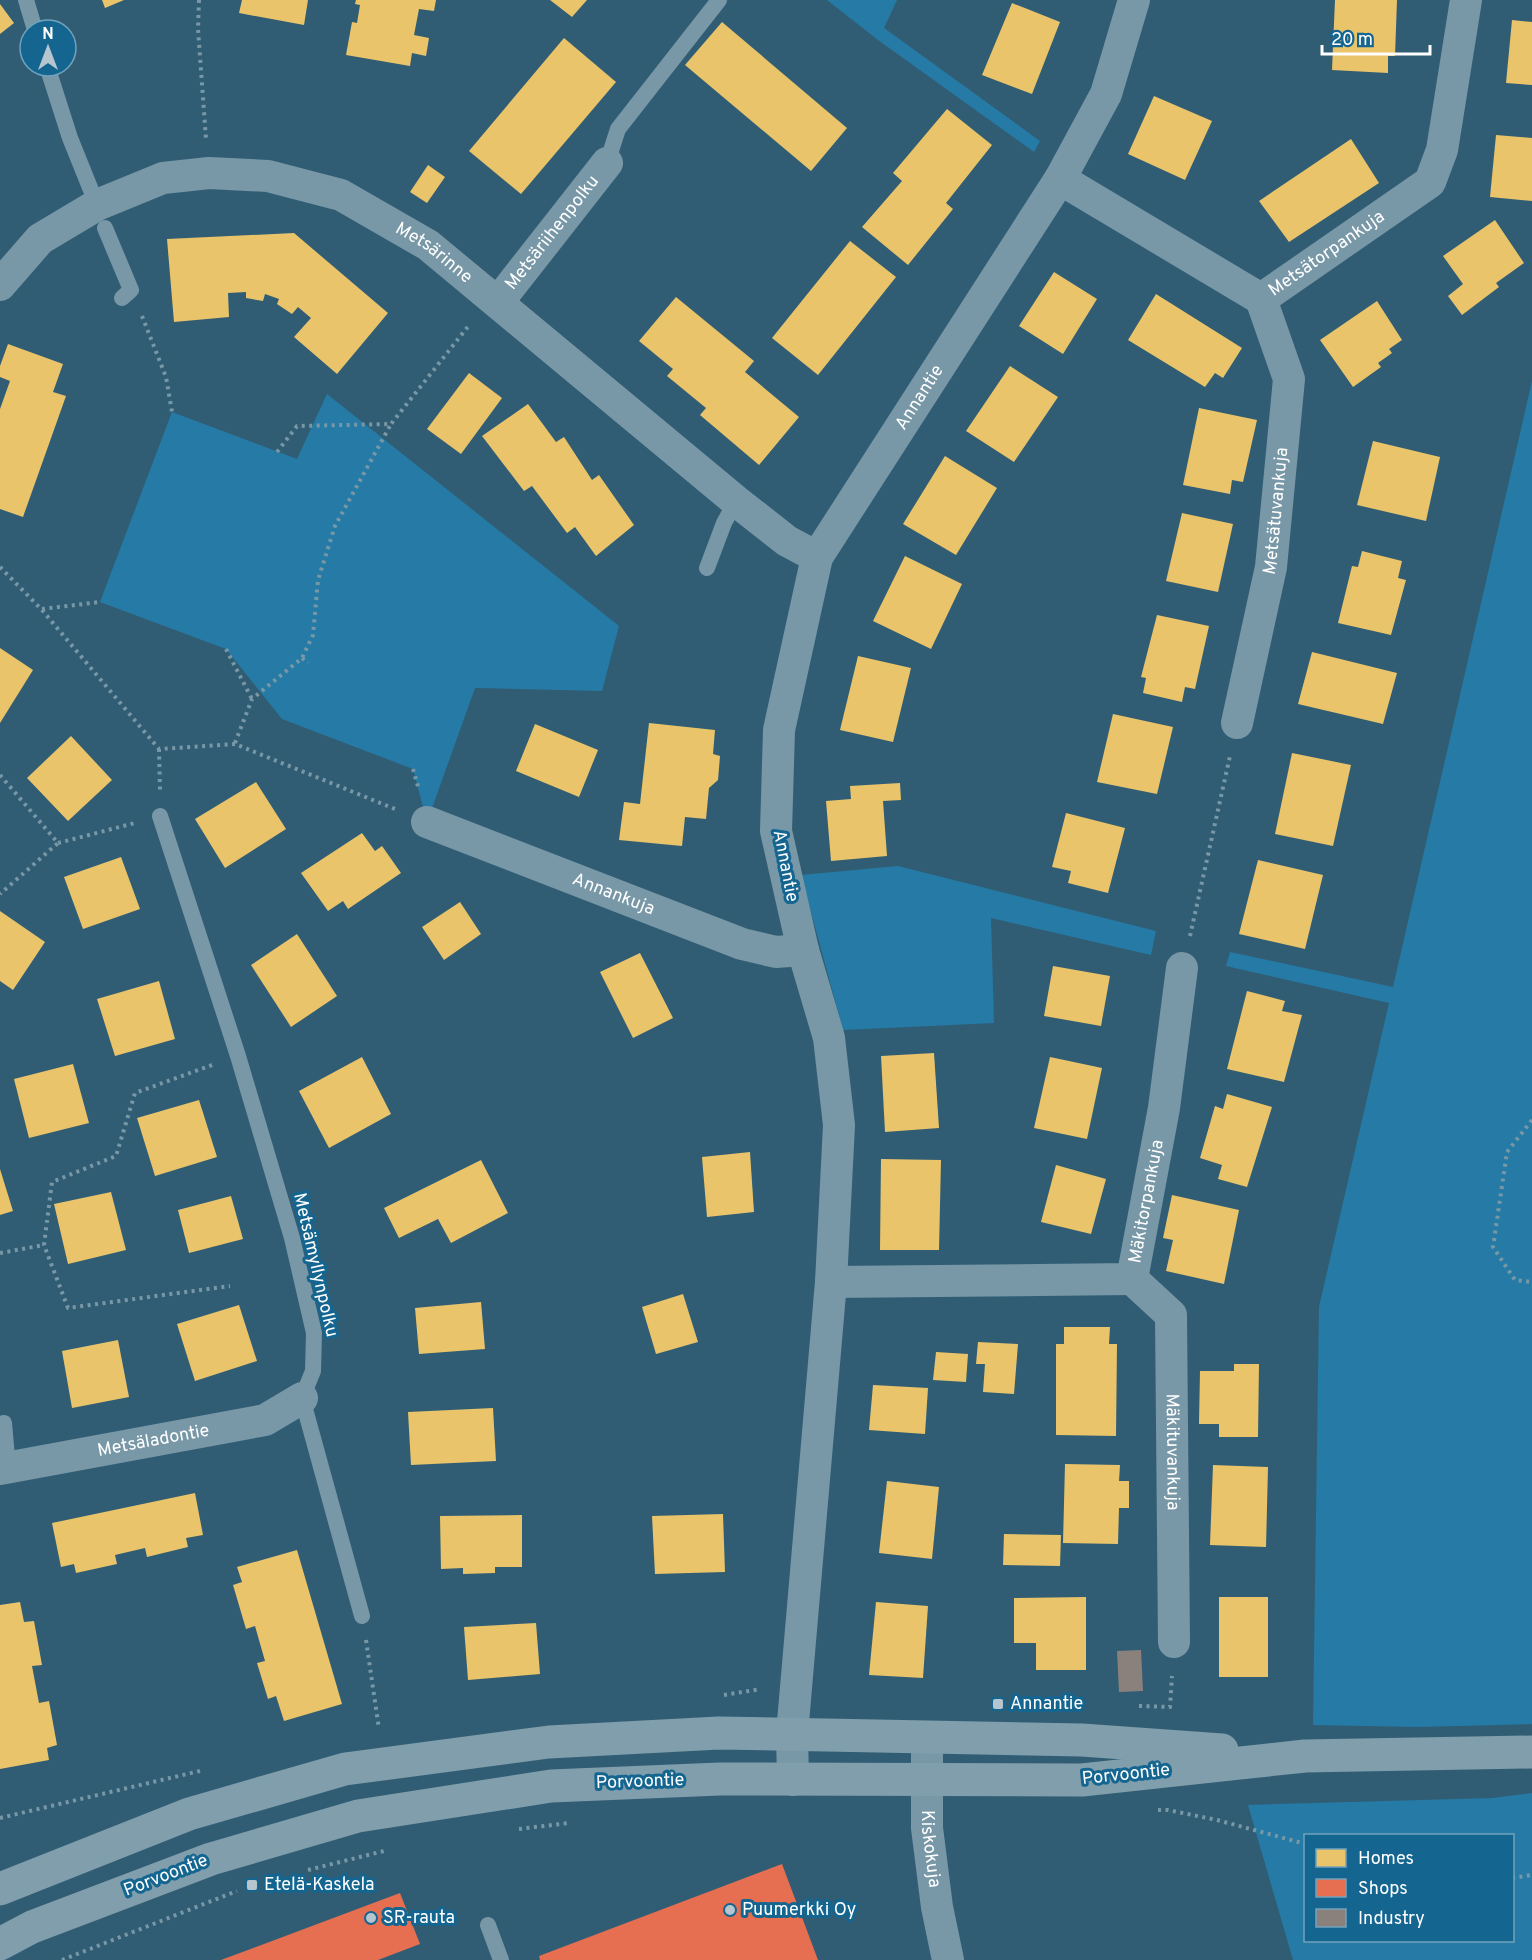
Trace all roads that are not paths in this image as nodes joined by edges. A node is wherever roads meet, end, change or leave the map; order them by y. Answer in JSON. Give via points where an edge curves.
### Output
{"nodes":[{"id":1,"x":26,"y":0,"type":"edge"},
{"id":2,"x":719,"y":0,"type":"edge"},
{"id":3,"x":1134,"y":0,"type":"edge"},
{"id":4,"x":1466,"y":0,"type":"edge"},
{"id":5,"x":31,"y":18,"type":"edge"},
{"id":6,"x":51,"y":78,"type":"edge"},
{"id":7,"x":607,"y":163,"type":"joint"},
{"id":8,"x":1060,"y":178,"type":"junction"},
{"id":9,"x":101,"y":217,"type":"junction"},
{"id":10,"x":0,"y":285,"type":"edge"},
{"id":11,"x":127,"y":294,"type":"road end"},
{"id":12,"x":1261,"y":299,"type":"junction"},
{"id":13,"x":486,"y":310,"type":"junction"},
{"id":14,"x":736,"y":501,"type":"junction"},
{"id":15,"x":817,"y":557,"type":"junction"},
{"id":16,"x":707,"y":567,"type":"dead end"},
{"id":17,"x":1238,"y":723,"type":"road end"},
{"id":18,"x":160,"y":816,"type":"road end"},
{"id":19,"x":427,"y":822,"type":"road end"},
{"id":20,"x":803,"y":951,"type":"junction"},
{"id":21,"x":1182,"y":968,"type":"road end"},
{"id":22,"x":1132,"y":1279,"type":"junction"},
{"id":23,"x":831,"y":1282,"type":"junction"},
{"id":24,"x":302,"y":1398,"type":"junction"},
{"id":25,"x":4,"y":1423,"type":"dead end"},
{"id":26,"x":4,"y":1468,"type":"edge"},
{"id":27,"x":362,"y":1616,"type":"road end"},
{"id":28,"x":1174,"y":1642,"type":"dead end"},
{"id":29,"x":792,"y":1734,"type":"junction"},
{"id":30,"x":927,"y":1737,"type":"junction"},
{"id":31,"x":1532,"y":1752,"type":"edge"},
{"id":32,"x":1305,"y":1756,"type":"junction"},
{"id":33,"x":793,"y":1780,"type":"junction"},
{"id":34,"x":927,"y":1780,"type":"junction"},
{"id":35,"x":0,"y":1889,"type":"edge"},
{"id":36,"x":488,"y":1925,"type":"dead end"},
{"id":37,"x":0,"y":1944,"type":"edge"},
{"id":38,"x":501,"y":1960,"type":"edge"},
{"id":39,"x":948,"y":1960,"type":"edge"}],
"edges":[{"from":1,"to":5,"type":"lane"},
{"from":2,"to":7,"type":"lane","via":[[618,129]]},
{"from":3,"to":8,"type":"street","name":"Annantie","via":[[1106,94]]},
{"from":4,"to":12,"type":"street","name":"Metsätorpankuja","via":[[1442,150],[1430,182]]},
{"from":6,"to":9,"type":"lane"},
{"from":7,"to":13,"type":"street","name":"Metsäriihenpolku"},
{"from":8,"to":12,"type":"street","name":"Metsätorpankuja"},
{"from":8,"to":15,"type":"street","name":"Annantie"},
{"from":9,"to":10,"type":"street","name":"Metsärinne","via":[[40,239]]},
{"from":9,"to":11,"type":"lane"},
{"from":9,"to":13,"type":"street","name":"Metsärinne","via":[[163,178],[209,172],[268,176],[341,195],[428,245]]},
{"from":12,"to":17,"type":"street","name":"Metsätuvankuja","via":[[1289,379],[1271,567]]},
{"from":13,"to":14,"type":"street","name":"Metsärinne"},
{"from":14,"to":15,"type":"street","name":"Metsärinne","via":[[788,541]]},
{"from":14,"to":16,"type":"lane"},
{"from":15,"to":20,"type":"street","name":"Annantie","via":[[779,730],[776,831]]},
{"from":18,"to":24,"type":"lane","name":"Metsämyllynpolku","via":[[292,1238],[314,1334],[313,1371]]},
{"from":19,"to":20,"type":"street","name":"Annankuja","via":[[742,944],[777,952]]},
{"from":20,"to":23,"type":"street","name":"Annantie","via":[[829,1038],[839,1125]]},
{"from":21,"to":22,"type":"street","name":"Mäkitorpankuja","via":[[1164,1108]]},
{"from":22,"to":23,"type":"street","name":"Mäkitorpankuja"},
{"from":22,"to":28,"type":"street","name":"Mäkituvankuja","via":[[1170,1315]]},
{"from":23,"to":29,"type":"street","name":"Annantie"},
{"from":24,"to":26,"type":"street","name":"Metsäladontie","via":[[265,1420]]},
{"from":24,"to":27,"type":"lane"},
{"from":25,"to":26,"type":"lane"},
{"from":29,"to":30,"type":"street","name":"Porvoontie"},
{"from":29,"to":33,"type":"street","name":"Annantie"},
{"from":29,"to":35,"type":"street","name":"Porvoontie","via":[[719,1733],[549,1742],[345,1769],[189,1814]]},
{"from":30,"to":32,"type":"street","name":"Porvoontie","via":[[1082,1740]]},
{"from":30,"to":34,"type":"street","name":"Kiskokuja"},
{"from":31,"to":32,"type":"street","name":"Porvoontie"},
{"from":32,"to":34,"type":"street","name":"Porvoontie","via":[[1082,1780]]},
{"from":33,"to":34,"type":"street","name":"Porvoontie"},
{"from":33,"to":37,"type":"street","name":"Porvoontie","via":[[551,1786],[358,1816],[211,1859]]},
{"from":34,"to":39,"type":"street","name":"Kiskokuja","via":[[927,1828]]},
{"from":36,"to":38,"type":"lane"}]}
